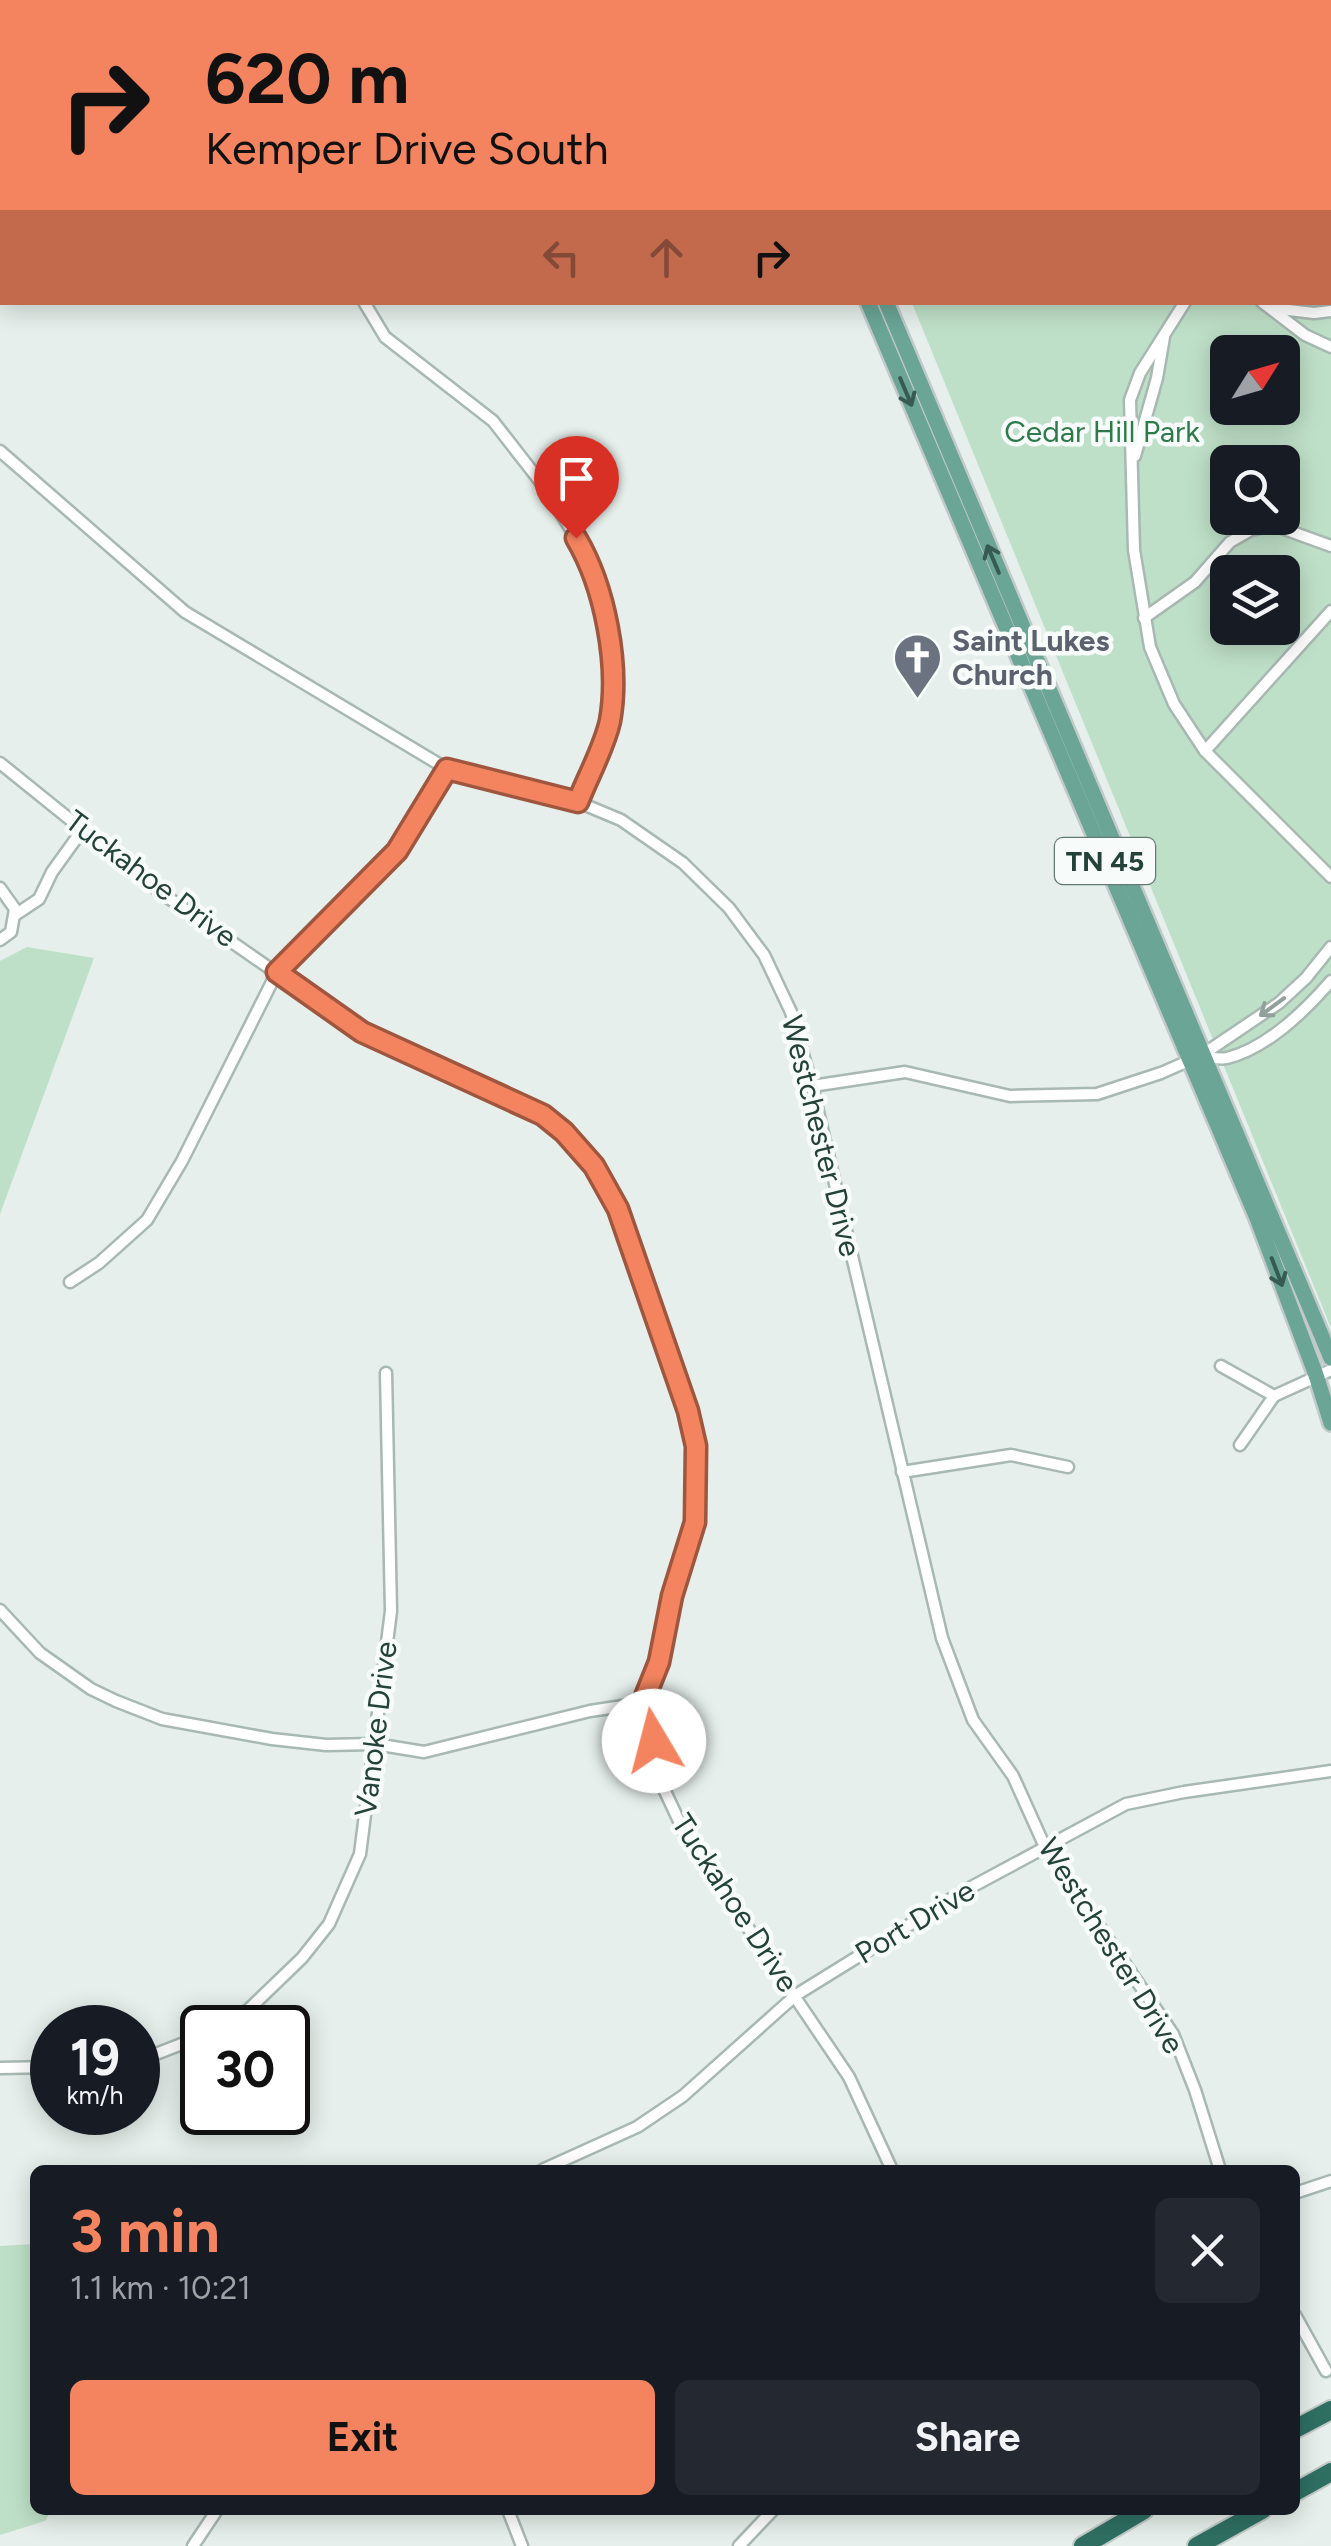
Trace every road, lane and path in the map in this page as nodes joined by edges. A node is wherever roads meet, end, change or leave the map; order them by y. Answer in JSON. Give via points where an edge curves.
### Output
{"nodes":[{"id":1,"x":366,"y":305,"type":"edge"},
{"id":2,"x":869,"y":305,"type":"edge"},
{"id":3,"x":887,"y":305,"type":"edge"},
{"id":4,"x":1183,"y":305,"type":"edge"},
{"id":5,"x":1265,"y":305,"type":"edge"},
{"id":6,"x":1268,"y":305,"type":"edge"},
{"id":7,"x":1331,"y":311,"type":"edge"},
{"id":8,"x":1166,"y":331,"type":"junction"},
{"id":9,"x":1331,"y":348,"type":"edge"},
{"id":10,"x":0,"y":451,"type":"edge"},
{"id":11,"x":1130,"y":480,"type":"junction"},
{"id":12,"x":1331,"y":546,"type":"edge"},
{"id":13,"x":1331,"y":611,"type":"edge"},
{"id":14,"x":1144,"y":618,"type":"junction"},
{"id":15,"x":1204,"y":751,"type":"junction"},
{"id":16,"x":0,"y":762,"type":"edge"},
{"id":17,"x":447,"y":769,"type":"junction"},
{"id":18,"x":578,"y":802,"type":"junction"},
{"id":19,"x":84,"y":830,"type":"junction"},
{"id":20,"x":1331,"y":876,"type":"edge"},
{"id":21,"x":0,"y":888,"type":"edge"},
{"id":22,"x":15,"y":914,"type":"junction"},
{"id":23,"x":0,"y":940,"type":"edge"},
{"id":24,"x":1331,"y":946,"type":"edge"},
{"id":25,"x":277,"y":972,"type":"junction"},
{"id":26,"x":1331,"y":980,"type":"edge"},
{"id":27,"x":1196,"y":1058,"type":"junction"},
{"id":28,"x":812,"y":1086,"type":"junction"},
{"id":29,"x":70,"y":1282,"type":"dead end"},
{"id":30,"x":1331,"y":1358,"type":"edge"},
{"id":31,"x":1221,"y":1366,"type":"dead end"},
{"id":32,"x":386,"y":1372,"type":"dead end"},
{"id":33,"x":1324,"y":1372,"type":"edge"},
{"id":34,"x":1274,"y":1396,"type":"junction"},
{"id":35,"x":1331,"y":1423,"type":"edge"},
{"id":36,"x":1240,"y":1445,"type":"dead end"},
{"id":37,"x":1068,"y":1468,"type":"dead end"},
{"id":38,"x":902,"y":1472,"type":"junction"},
{"id":39,"x":0,"y":1610,"type":"edge"},
{"id":40,"x":643,"y":1702,"type":"junction"},
{"id":41,"x":374,"y":1744,"type":"junction"},
{"id":42,"x":1331,"y":1771,"type":"edge"},
{"id":43,"x":1046,"y":1847,"type":"junction"},
{"id":44,"x":796,"y":1995,"type":"junction"},
{"id":45,"x":254,"y":2005,"type":"edge"},
{"id":46,"x":0,"y":2068,"type":"edge"},
{"id":47,"x":30,"y":2068,"type":"edge"},
{"id":48,"x":553,"y":2165,"type":"edge"},
{"id":49,"x":890,"y":2165,"type":"edge"},
{"id":50,"x":1218,"y":2165,"type":"edge"},
{"id":51,"x":1331,"y":2181,"type":"edge"},
{"id":52,"x":1300,"y":2191,"type":"edge"},
{"id":53,"x":1300,"y":2323,"type":"edge"},
{"id":54,"x":1326,"y":2370,"type":"dead end"},
{"id":55,"x":1331,"y":2410,"type":"edge"},
{"id":56,"x":1300,"y":2426,"type":"edge"},
{"id":57,"x":1331,"y":2472,"type":"edge"},
{"id":58,"x":1300,"y":2489,"type":"edge"},
{"id":59,"x":214,"y":2515,"type":"edge"},
{"id":60,"x":510,"y":2515,"type":"edge"},
{"id":61,"x":768,"y":2515,"type":"edge"},
{"id":62,"x":1136,"y":2515,"type":"edge"},
{"id":63,"x":1253,"y":2515,"type":"edge"},
{"id":64,"x":193,"y":2546,"type":"edge"},
{"id":65,"x":522,"y":2546,"type":"edge"},
{"id":66,"x":739,"y":2546,"type":"edge"},
{"id":67,"x":1083,"y":2546,"type":"edge"},
{"id":68,"x":1197,"y":2546,"type":"edge"}],
"edges":[{"from":1,"to":18,"type":"street","via":[[385,336],[493,422],[546,489],[601,591],[613,674],[610,722]]},
{"from":2,"to":27,"type":"main road","number":"TN 45","one_way":true},
{"from":27,"to":3,"type":"main road","number":"TN 45","one_way":true},
{"from":4,"to":8,"type":"street"},
{"from":5,"to":9,"type":"street"},
{"from":6,"to":7,"type":"street"},
{"from":8,"to":11,"type":"street"},
{"from":8,"to":11,"type":"street","via":[[1133,388]]},
{"from":10,"to":17,"type":"street","name":"Westchester Drive","via":[[185,612]]},
{"from":11,"to":14,"type":"street"},
{"from":12,"to":14,"type":"street","via":[[1273,525],[1251,530]]},
{"from":13,"to":15,"type":"street"},
{"from":14,"to":15,"type":"street","via":[[1164,685]]},
{"from":15,"to":20,"type":"street"},
{"from":16,"to":19,"type":"street","name":"Tuckahoe Drive"},
{"from":17,"to":18,"type":"street","name":"Westchester Drive"},
{"from":17,"to":25,"type":"street","via":[[397,851]]},
{"from":18,"to":28,"type":"street","name":"Westchester Drive","via":[[660,846],[729,908],[764,955],[791,1012]]},
{"from":19,"to":22,"type":"street","via":[[40,898]]},
{"from":19,"to":25,"type":"street","name":"Tuckahoe Drive"},
{"from":21,"to":22,"type":"street"},
{"from":22,"to":23,"type":"street","via":[[11,932]]},
{"from":24,"to":27,"type":"street","one_way":true,"via":[[1278,1004]]},
{"from":25,"to":29,"type":"street","via":[[148,1220]]},
{"from":25,"to":40,"type":"street","name":"Tuckahoe Drive","via":[[362,1032],[543,1115],[594,1166],[618,1209],[696,1446],[695,1522]]},
{"from":26,"to":27,"type":"street","via":[[1256,1044],[1223,1060]]},
{"from":27,"to":28,"type":"street","via":[[1097,1094],[1010,1096],[905,1072]]},
{"from":27,"to":30,"type":"main road","number":"TN 45"},
{"from":27,"to":33,"type":"main road","number":"TN 45","one_way":true},
{"from":28,"to":38,"type":"street","name":"Westchester Drive"},
{"from":31,"to":34,"type":"street"},
{"from":32,"to":41,"type":"street","name":"Vanoke Drive","via":[[392,1612]]},
{"from":33,"to":34,"type":"street"},
{"from":33,"to":35,"type":"main road","number":"TN 45"},
{"from":34,"to":36,"type":"street"},
{"from":37,"to":38,"type":"street","via":[[1011,1455]]},
{"from":38,"to":43,"type":"street","name":"Westchester Drive","via":[[951,1667],[973,1720],[1012,1776]]},
{"from":39,"to":41,"type":"street","via":[[40,1653],[91,1689],[162,1719],[272,1740]]},
{"from":40,"to":41,"type":"street","via":[[424,1752]]},
{"from":40,"to":44,"type":"street","name":"Tuckahoe Drive","via":[[662,1787],[686,1836]]},
{"from":41,"to":45,"type":"street","name":"Vanoke Drive","via":[[360,1854],[329,1924]]},
{"from":42,"to":43,"type":"street","name":"Port Drive","via":[[1126,1804]]},
{"from":43,"to":44,"type":"street","name":"Port Drive"},
{"from":43,"to":50,"type":"street","name":"Westchester Drive","via":[[1173,2034]]},
{"from":44,"to":48,"type":"street","name":"Port Drive","via":[[683,2096],[636,2127]]},
{"from":44,"to":49,"type":"street","name":"Tuckahoe Drive","via":[[849,2077]]},
{"from":46,"to":47,"type":"street"},
{"from":51,"to":52,"type":"street"},
{"from":53,"to":54,"type":"street"},
{"from":55,"to":56,"type":"highway"},
{"from":57,"to":58,"type":"highway"},
{"from":59,"to":64,"type":"street"},
{"from":60,"to":65,"type":"street"},
{"from":61,"to":66,"type":"street"},
{"from":62,"to":67,"type":"highway"},
{"from":63,"to":68,"type":"highway"}]}
